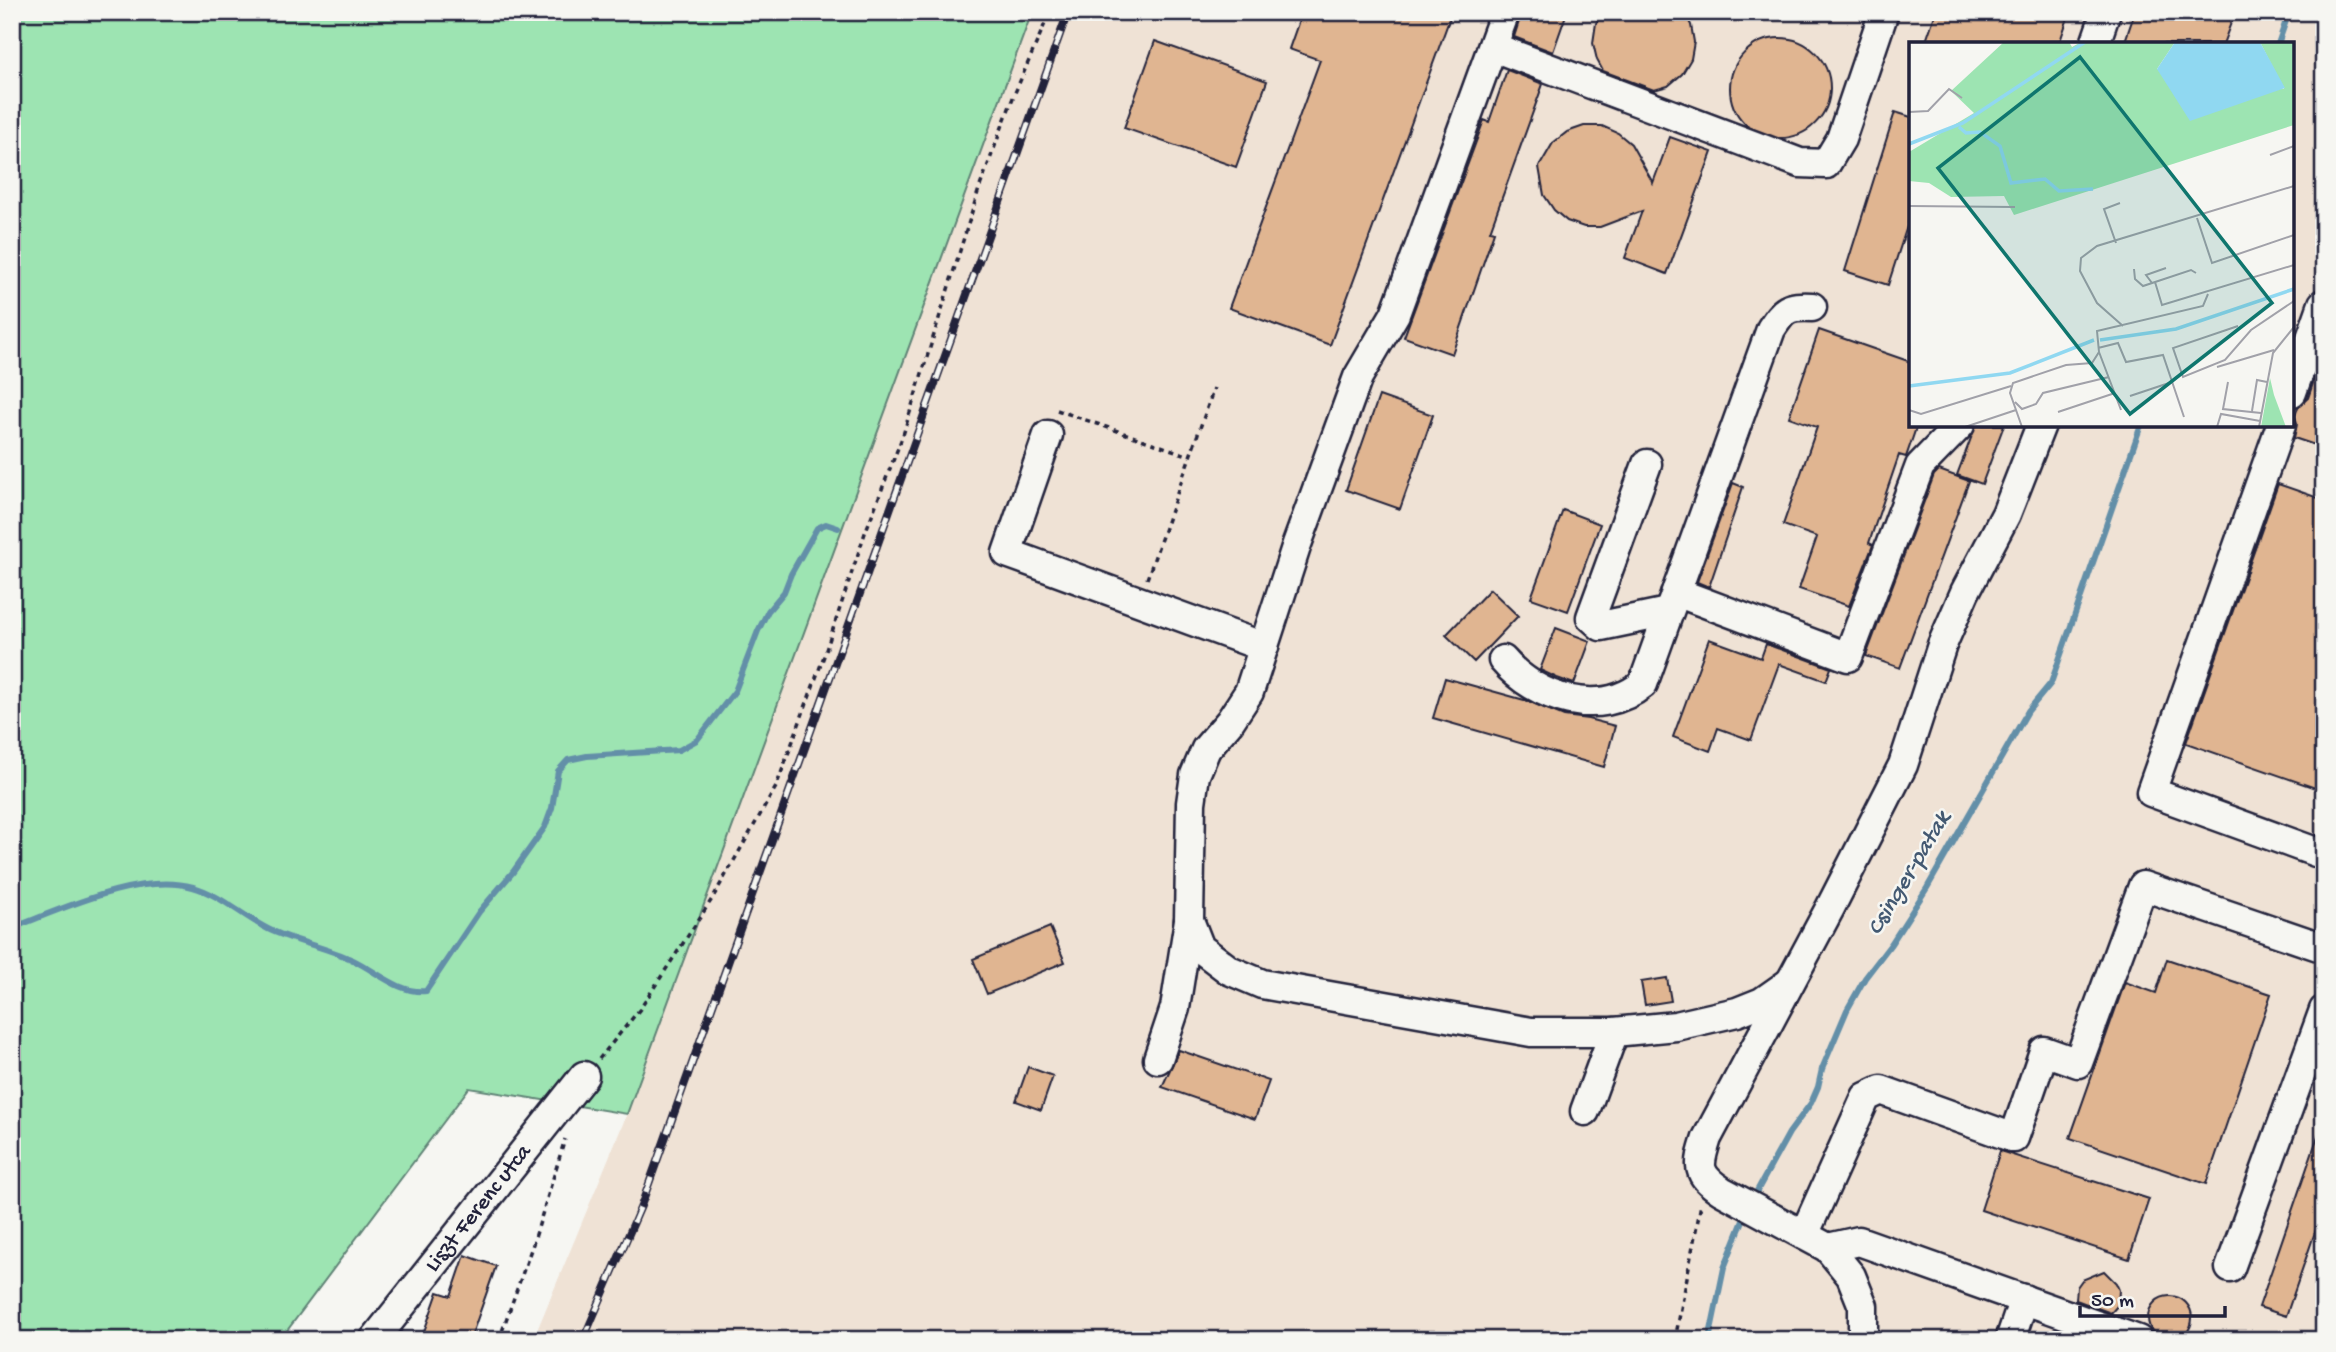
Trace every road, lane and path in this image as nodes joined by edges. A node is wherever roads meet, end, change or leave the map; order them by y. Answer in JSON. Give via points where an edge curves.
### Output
{"nodes":[{"id":1,"x":1050,"y":12,"type":"edge"},
{"id":2,"x":1505,"y":12,"type":"edge"},
{"id":3,"x":1884,"y":12,"type":"edge"},
{"id":4,"x":2106,"y":12,"type":"edge"},
{"id":5,"x":2096,"y":42,"type":"edge"},
{"id":6,"x":1493,"y":47,"type":"junction"},
{"id":7,"x":2323,"y":304,"type":"edge"},
{"id":8,"x":1812,"y":307,"type":"dead end"},
{"id":9,"x":2294,"y":386,"type":"edge"},
{"id":10,"x":1214,"y":388,"type":"dead end"},
{"id":11,"x":1053,"y":422,"type":"joint"},
{"id":12,"x":1958,"y":427,"type":"edge"},
{"id":13,"x":2040,"y":427,"type":"edge"},
{"id":14,"x":2280,"y":427,"type":"edge"},
{"id":15,"x":1190,"y":456,"type":"junction"},
{"id":16,"x":1647,"y":464,"type":"dead end"},
{"id":17,"x":1139,"y":601,"type":"junction"},
{"id":18,"x":1672,"y":602,"type":"junction"},
{"id":19,"x":1264,"y":647,"type":"junction"},
{"id":20,"x":1503,"y":660,"type":"dead end"},
{"id":21,"x":2324,"y":855,"type":"edge"},
{"id":22,"x":1189,"y":920,"type":"junction"},
{"id":23,"x":2324,"y":948,"type":"edge"},
{"id":24,"x":1789,"y":983,"type":"junction"},
{"id":25,"x":2324,"y":1010,"type":"edge"},
{"id":26,"x":1614,"y":1032,"type":"junction"},
{"id":27,"x":1158,"y":1059,"type":"dead end"},
{"id":28,"x":584,"y":1076,"type":"joint"},
{"id":29,"x":1585,"y":1111,"type":"dead end"},
{"id":30,"x":569,"y":1127,"type":"dead end"},
{"id":31,"x":1706,"y":1180,"type":"junction"},
{"id":32,"x":1816,"y":1242,"type":"junction"},
{"id":33,"x":2230,"y":1268,"type":"dead end"},
{"id":34,"x":2024,"y":1299,"type":"junction"},
{"id":35,"x":374,"y":1340,"type":"edge"},
{"id":36,"x":499,"y":1340,"type":"edge"},
{"id":37,"x":1675,"y":1340,"type":"edge"},
{"id":38,"x":1863,"y":1340,"type":"edge"},
{"id":39,"x":2010,"y":1340,"type":"edge"},
{"id":40,"x":2138,"y":1340,"type":"edge"}],
"edges":[{"from":1,"to":28,"type":"path","via":[[979,189],[903,435],[776,788],[712,899],[640,1009]]},
{"from":2,"to":6,"type":"street"},
{"from":3,"to":6,"type":"street","via":[[1841,139],[1826,164],[1800,163]]},
{"from":4,"to":5,"type":"street"},
{"from":6,"to":19,"type":"street","via":[[1395,314],[1358,377]]},
{"from":7,"to":9,"type":"street"},
{"from":8,"to":18,"type":"street","via":[[1794,306],[1782,313],[1771,329]]},
{"from":10,"to":15,"type":"path"},
{"from":11,"to":15,"type":"path"},
{"from":11,"to":17,"type":"street","via":[[1007,553]]},
{"from":12,"to":18,"type":"street","via":[[1920,466],[1848,657]]},
{"from":13,"to":24,"type":"street","via":[[2006,514],[1942,645],[1903,765]]},
{"from":14,"to":21,"type":"street","via":[[2151,792]]},
{"from":15,"to":17,"type":"path"},
{"from":16,"to":18,"type":"street","via":[[1591,617],[1601,626]]},
{"from":17,"to":19,"type":"street"},
{"from":18,"to":20,"type":"street","via":[[1643,684],[1613,701],[1562,698],[1537,688]]},
{"from":19,"to":22,"type":"street","via":[[1249,692],[1206,749],[1195,775]]},
{"from":22,"to":26,"type":"street","via":[[1200,948],[1229,970],[1262,984],[1531,1032]]},
{"from":22,"to":27,"type":"street","via":[[1175,1008]]},
{"from":23,"to":32,"type":"street","via":[[2143,886],[2078,1063],[2044,1051],[2014,1138],[1881,1090],[1866,1097]]},
{"from":24,"to":26,"type":"street","via":[[1737,1012],[1675,1026]]},
{"from":24,"to":31,"type":"street","via":[[1706,1138],[1699,1163]]},
{"from":25,"to":33,"type":"street"},
{"from":26,"to":29,"type":"street"},
{"from":28,"to":35,"type":"street","name":"Liszt Ferenc utca"},
{"from":30,"to":36,"type":"path"},
{"from":31,"to":32,"type":"street"},
{"from":31,"to":37,"type":"path"},
{"from":32,"to":34,"type":"street","via":[[1860,1241]]},
{"from":32,"to":38,"type":"street","via":[[1851,1276],[1863,1306]]},
{"from":34,"to":39,"type":"street"},
{"from":34,"to":40,"type":"street"}]}
